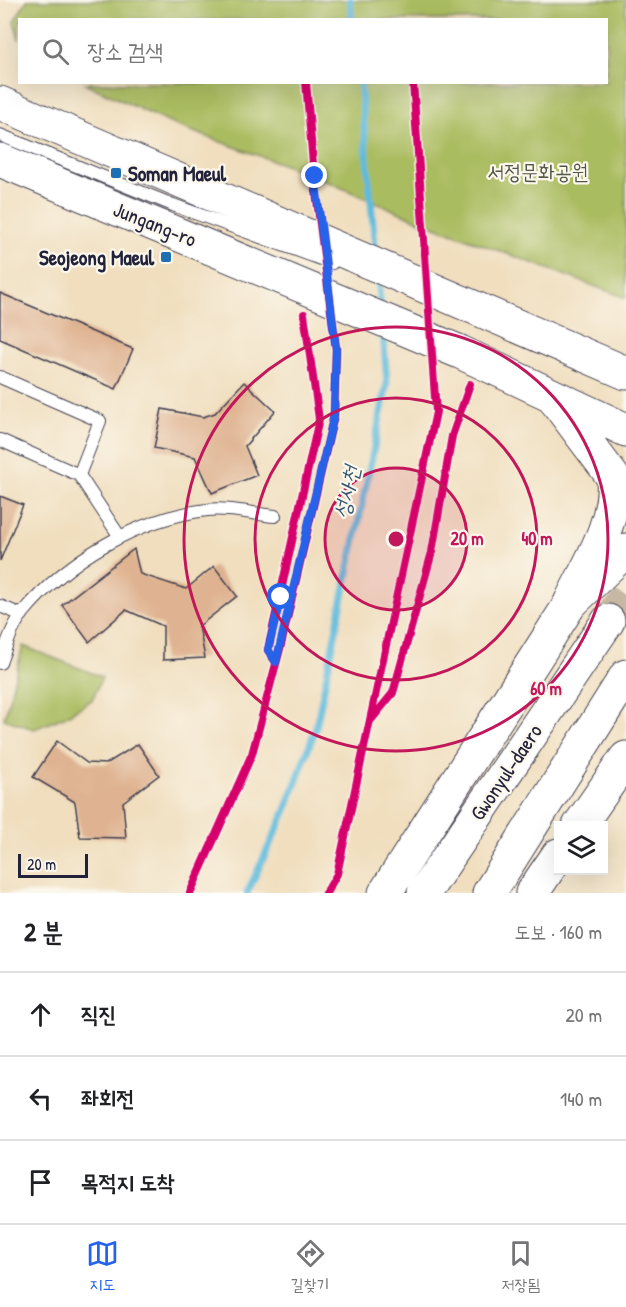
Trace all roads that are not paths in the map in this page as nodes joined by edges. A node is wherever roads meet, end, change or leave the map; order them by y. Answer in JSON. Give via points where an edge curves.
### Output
{"nodes":[{"id":1,"x":0,"y":103,"type":"edge"},
{"id":2,"x":0,"y":135,"type":"edge"},
{"id":3,"x":0,"y":160,"type":"edge"},
{"id":4,"x":306,"y":245,"type":"junction"},
{"id":5,"x":461,"y":304,"type":"junction"},
{"id":6,"x":622,"y":369,"type":"edge"},
{"id":7,"x":0,"y":377,"type":"edge"},
{"id":8,"x":551,"y":395,"type":"junction"},
{"id":9,"x":626,"y":430,"type":"edge"},
{"id":10,"x":0,"y":440,"type":"edge"},
{"id":11,"x":80,"y":475,"type":"junction"},
{"id":12,"x":275,"y":516,"type":"dead end"},
{"id":13,"x":120,"y":537,"type":"junction"},
{"id":14,"x":619,"y":564,"type":"edge"},
{"id":15,"x":570,"y":604,"type":"junction"},
{"id":16,"x":0,"y":606,"type":"edge"},
{"id":17,"x":22,"y":615,"type":"junction"},
{"id":18,"x":608,"y":621,"type":"tunnel mouth"},
{"id":19,"x":0,"y":663,"type":"edge"},
{"id":20,"x":626,"y":676,"type":"edge"},
{"id":21,"x":626,"y":758,"type":"edge"},
{"id":22,"x":582,"y":821,"type":"edge"},
{"id":23,"x":554,"y":861,"type":"edge"},
{"id":24,"x":385,"y":893,"type":"edge"},
{"id":25,"x":424,"y":893,"type":"edge"},
{"id":26,"x":489,"y":893,"type":"edge"},
{"id":27,"x":532,"y":893,"type":"edge"}],
"edges":[{"from":1,"to":4,"type":"main road"},
{"from":2,"to":4,"type":"lane","via":[[173,205]]},
{"from":3,"to":8,"type":"main road","name":"Jungang-ro","via":[[311,288]]},
{"from":4,"to":5,"type":"main road"},
{"from":4,"to":5,"type":"lane","via":[[356,271]]},
{"from":5,"to":6,"type":"main road"},
{"from":7,"to":11,"type":"lane","via":[[100,422]]},
{"from":8,"to":9,"type":"main road"},
{"from":8,"to":15,"type":"main road","via":[[613,477],[614,504],[609,523]]},
{"from":10,"to":11,"type":"lane"},
{"from":11,"to":13,"type":"lane"},
{"from":12,"to":13,"type":"lane","via":[[209,509],[171,516]]},
{"from":13,"to":17,"type":"lane","via":[[63,574]]},
{"from":14,"to":15,"type":"main road"},
{"from":15,"to":24,"type":"main road"},
{"from":16,"to":17,"type":"lane"},
{"from":17,"to":19,"type":"lane"},
{"from":18,"to":25,"type":"main road","name":"Gwonyul-daero"},
{"from":20,"to":26,"type":"main road"},
{"from":21,"to":22,"type":"main road"},
{"from":23,"to":27,"type":"main road"}]}
